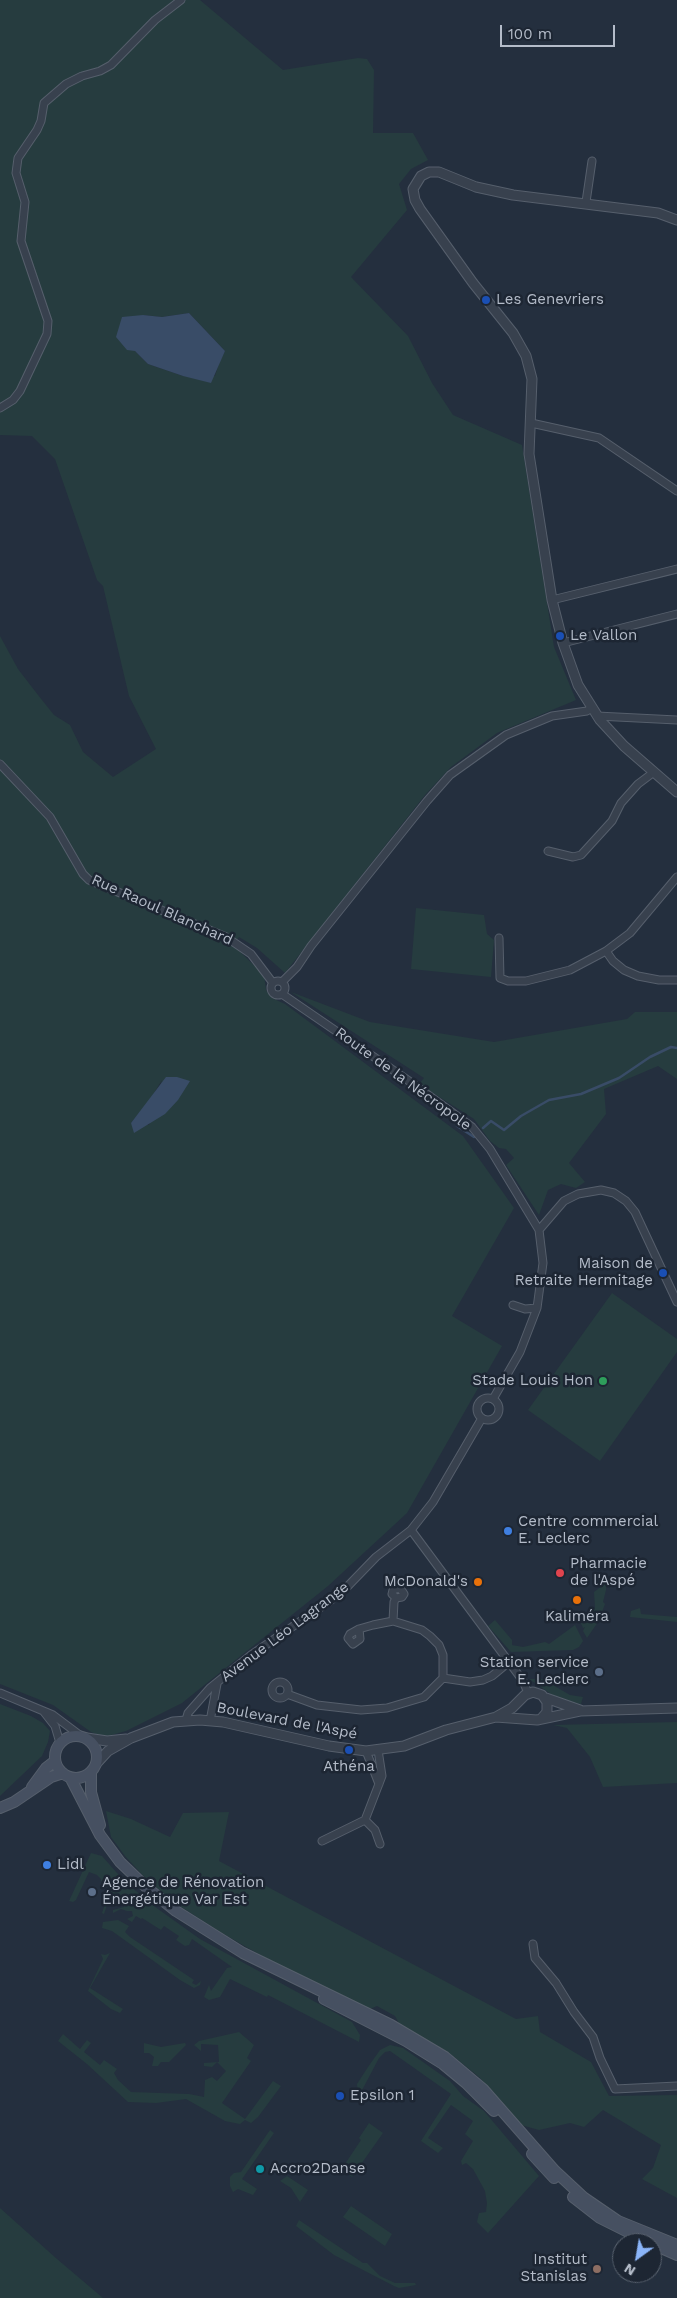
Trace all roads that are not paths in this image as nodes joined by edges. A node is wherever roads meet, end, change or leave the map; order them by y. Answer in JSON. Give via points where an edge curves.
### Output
{"nodes":[{"id":1,"x":181,"y":0,"type":"edge"},
{"id":2,"x":592,"y":162,"type":"dead end"},
{"id":3,"x":586,"y":202,"type":"junction"},
{"id":4,"x":677,"y":220,"type":"edge"},
{"id":5,"x":0,"y":408,"type":"edge"},
{"id":6,"x":531,"y":423,"type":"junction"},
{"id":7,"x":677,"y":491,"type":"edge"},
{"id":8,"x":677,"y":569,"type":"edge"},
{"id":9,"x":552,"y":600,"type":"junction"},
{"id":10,"x":677,"y":614,"type":"edge"},
{"id":11,"x":563,"y":644,"type":"junction"},
{"id":12,"x":591,"y":708,"type":"junction"},
{"id":13,"x":597,"y":716,"type":"junction"},
{"id":14,"x":677,"y":720,"type":"edge"},
{"id":15,"x":0,"y":764,"type":"edge"},
{"id":16,"x":654,"y":772,"type":"junction"},
{"id":17,"x":677,"y":792,"type":"edge"},
{"id":18,"x":548,"y":850,"type":"dead end"},
{"id":19,"x":677,"y":877,"type":"edge"},
{"id":20,"x":499,"y":938,"type":"dead end"},
{"id":21,"x":606,"y":950,"type":"junction"},
{"id":22,"x":677,"y":980,"type":"edge"},
{"id":23,"x":282,"y":982,"type":"junction"},
{"id":24,"x":273,"y":983,"type":"junction"},
{"id":25,"x":282,"y":994,"type":"junction"},
{"id":26,"x":540,"y":1230,"type":"junction"},
{"id":27,"x":677,"y":1302,"type":"edge"},
{"id":28,"x":513,"y":1305,"type":"dead end"},
{"id":29,"x":537,"y":1308,"type":"junction"},
{"id":30,"x":493,"y":1399,"type":"junction"},
{"id":31,"x":482,"y":1418,"type":"junction"},
{"id":32,"x":411,"y":1530,"type":"junction"},
{"id":33,"x":396,"y":1598,"type":"dead end"},
{"id":34,"x":393,"y":1622,"type":"junction"},
{"id":35,"x":359,"y":1629,"type":"dead end"},
{"id":36,"x":509,"y":1662,"type":"junction"},
{"id":37,"x":443,"y":1678,"type":"junction"},
{"id":38,"x":217,"y":1684,"type":"junction"},
{"id":39,"x":0,"y":1693,"type":"edge"},
{"id":40,"x":528,"y":1693,"type":"junction"},
{"id":41,"x":287,"y":1694,"type":"dead end"},
{"id":42,"x":546,"y":1698,"type":"junction"},
{"id":43,"x":521,"y":1701,"type":"junction"},
{"id":44,"x":677,"y":1708,"type":"edge"},
{"id":45,"x":580,"y":1710,"type":"junction"},
{"id":46,"x":44,"y":1712,"type":"junction"},
{"id":47,"x":496,"y":1717,"type":"junction"},
{"id":48,"x":541,"y":1718,"type":"junction"},
{"id":49,"x":528,"y":1719,"type":"junction"},
{"id":50,"x":186,"y":1720,"type":"junction"},
{"id":51,"x":210,"y":1721,"type":"junction"},
{"id":52,"x":84,"y":1737,"type":"junction"},
{"id":53,"x":131,"y":1738,"type":"junction"},
{"id":54,"x":60,"y":1743,"type":"junction"},
{"id":55,"x":378,"y":1750,"type":"junction"},
{"id":56,"x":366,"y":1751,"type":"junction"},
{"id":57,"x":55,"y":1761,"type":"junction"},
{"id":58,"x":93,"y":1768,"type":"junction"},
{"id":59,"x":66,"y":1775,"type":"junction"},
{"id":60,"x":379,"y":1784,"type":"junction"},
{"id":61,"x":29,"y":1792,"type":"junction"},
{"id":62,"x":0,"y":1808,"type":"edge"},
{"id":63,"x":365,"y":1820,"type":"junction"},
{"id":64,"x":322,"y":1841,"type":"dead end"},
{"id":65,"x":380,"y":1844,"type":"dead end"},
{"id":66,"x":111,"y":1849,"type":"junction"},
{"id":67,"x":533,"y":1944,"type":"dead end"},
{"id":68,"x":269,"y":1967,"type":"junction"},
{"id":69,"x":677,"y":2086,"type":"edge"},
{"id":70,"x":629,"y":2233,"type":"edge"},
{"id":71,"x":677,"y":2246,"type":"edge"},
{"id":72,"x":662,"y":2248,"type":"edge"},
{"id":73,"x":677,"y":2255,"type":"edge"}],
"edges":[{"from":1,"to":5,"type":"street","via":[[155,20],[111,65],[66,84],[44,103],[38,130],[18,158],[16,173],[25,202],[21,241],[48,321],[47,334],[28,376],[13,400]]},
{"from":2,"to":3,"type":"street"},
{"from":3,"to":4,"type":"street","via":[[658,213]]},
{"from":3,"to":6,"type":"street","via":[[512,195],[476,187],[439,172],[421,176],[413,189],[420,209],[513,333],[526,356],[532,379]]},
{"from":6,"to":7,"type":"street","via":[[599,438]]},
{"from":6,"to":9,"type":"street","via":[[529,454]]},
{"from":8,"to":9,"type":"street"},
{"from":9,"to":11,"type":"street"},
{"from":10,"to":11,"type":"street"},
{"from":11,"to":12,"type":"street"},
{"from":12,"to":13,"type":"street"},
{"from":12,"to":23,"type":"street","via":[[552,716],[506,736],[450,775]]},
{"from":13,"to":14,"type":"street"},
{"from":13,"to":16,"type":"street"},
{"from":15,"to":24,"type":"street","name":"Rue Raoul Blanchard","via":[[50,817],[89,880],[226,937],[251,954]]},
{"from":16,"to":17,"type":"street"},
{"from":16,"to":18,"type":"street","via":[[621,803],[612,822],[581,855],[573,857]]},
{"from":19,"to":21,"type":"street","via":[[630,933]]},
{"from":20,"to":21,"type":"street","via":[[500,978],[508,981],[526,981],[570,970]]},
{"from":21,"to":22,"type":"street","via":[[624,970],[638,976]]},
{"from":23,"to":24,"type":"street"},
{"from":23,"to":25,"type":"street","via":[[285,990]]},
{"from":24,"to":25,"type":"street","via":[[272,992]]},
{"from":25,"to":26,"type":"street","name":"Route de la Nécropole","via":[[472,1127],[490,1149]]},
{"from":26,"to":27,"type":"street","via":[[564,1201],[578,1194],[600,1190],[614,1193],[635,1212]]},
{"from":26,"to":29,"type":"street","via":[[543,1263]]},
{"from":28,"to":29,"type":"street"},
{"from":29,"to":30,"type":"street","via":[[520,1352]]},
{"from":30,"to":31,"type":"street","via":[[486,1398],[480,1402],[478,1413]]},
{"from":30,"to":31,"type":"street","via":[[499,1408],[498,1414],[491,1420]]},
{"from":31,"to":32,"type":"street","name":"Avenue Léo Lagrange","via":[[433,1502]]},
{"from":32,"to":36,"type":"street"},
{"from":32,"to":38,"type":"street","name":"Avenue Léo Lagrange","via":[[376,1557],[330,1601],[251,1655]]},
{"from":33,"to":34,"type":"street"},
{"from":34,"to":35,"type":"street"},
{"from":34,"to":37,"type":"street","via":[[422,1630],[430,1636],[443,1655]]},
{"from":36,"to":37,"type":"street","via":[[483,1680],[470,1682]]},
{"from":36,"to":40,"type":"street"},
{"from":37,"to":41,"type":"street","via":[[424,1697],[387,1708],[361,1710],[318,1705]]},
{"from":38,"to":50,"type":"street","name":"Avenue Léo Lagrange","via":[[202,1695]]},
{"from":38,"to":51,"type":"street","name":"Avenue Léo Lagrange"},
{"from":39,"to":46,"type":"street"},
{"from":40,"to":42,"type":"street","via":[[538,1693]]},
{"from":40,"to":43,"type":"street"},
{"from":42,"to":45,"type":"street"},
{"from":42,"to":48,"type":"street","via":[[548,1707]]},
{"from":43,"to":47,"type":"street","name":"Boulevard de l'Aspé"},
{"from":43,"to":49,"type":"street","via":[[520,1709]]},
{"from":44,"to":45,"type":"street"},
{"from":45,"to":48,"type":"street"},
{"from":46,"to":52,"type":"street"},
{"from":46,"to":54,"type":"street","via":[[55,1726]]},
{"from":47,"to":49,"type":"street","name":"Boulevard de l'Aspé"},
{"from":47,"to":55,"type":"street","name":"Boulevard de l'Aspé","via":[[446,1730],[404,1746]]},
{"from":48,"to":49,"type":"street"},
{"from":50,"to":51,"type":"street","name":"Boulevard de l'Aspé"},
{"from":50,"to":53,"type":"street","name":"Boulevard de l'Aspé"},
{"from":51,"to":56,"type":"street","name":"Boulevard de l'Aspé"},
{"from":52,"to":53,"type":"street","name":"Boulevard de l'Aspé","via":[[107,1742]]},
{"from":52,"to":54,"type":"main road","via":[[69,1737]]},
{"from":52,"to":58,"type":"main road","via":[[96,1749]]},
{"from":53,"to":58,"type":"street","name":"Boulevard de l'Aspé","via":[[108,1752]]},
{"from":54,"to":57,"type":"main road"},
{"from":55,"to":56,"type":"street","name":"Boulevard de l'Aspé"},
{"from":55,"to":60,"type":"street","via":[[382,1776]]},
{"from":56,"to":60,"type":"street"},
{"from":57,"to":59,"type":"main road"},
{"from":57,"to":61,"type":"main road"},
{"from":58,"to":59,"type":"main road","via":[[81,1777]]},
{"from":58,"to":66,"type":"main road","via":[[91,1792]]},
{"from":59,"to":61,"type":"main road","via":[[51,1777]]},
{"from":59,"to":66,"type":"main road"},
{"from":60,"to":63,"type":"street"},
{"from":61,"to":62,"type":"main road"},
{"from":63,"to":64,"type":"street"},
{"from":63,"to":65,"type":"street","via":[[375,1830]]},
{"from":66,"to":68,"type":"main road","via":[[120,1862],[176,1911]]},
{"from":67,"to":69,"type":"street","via":[[535,1958],[594,2037],[615,2089]]},
{"from":68,"to":70,"type":"main road","via":[[287,1980],[406,2041],[443,2064],[493,2110],[544,2169],[585,2208]]},
{"from":68,"to":71,"type":"main road","via":[[376,2017],[445,2056],[484,2090],[583,2197],[618,2221]]},
{"from":72,"to":73,"type":"main road"}]}
